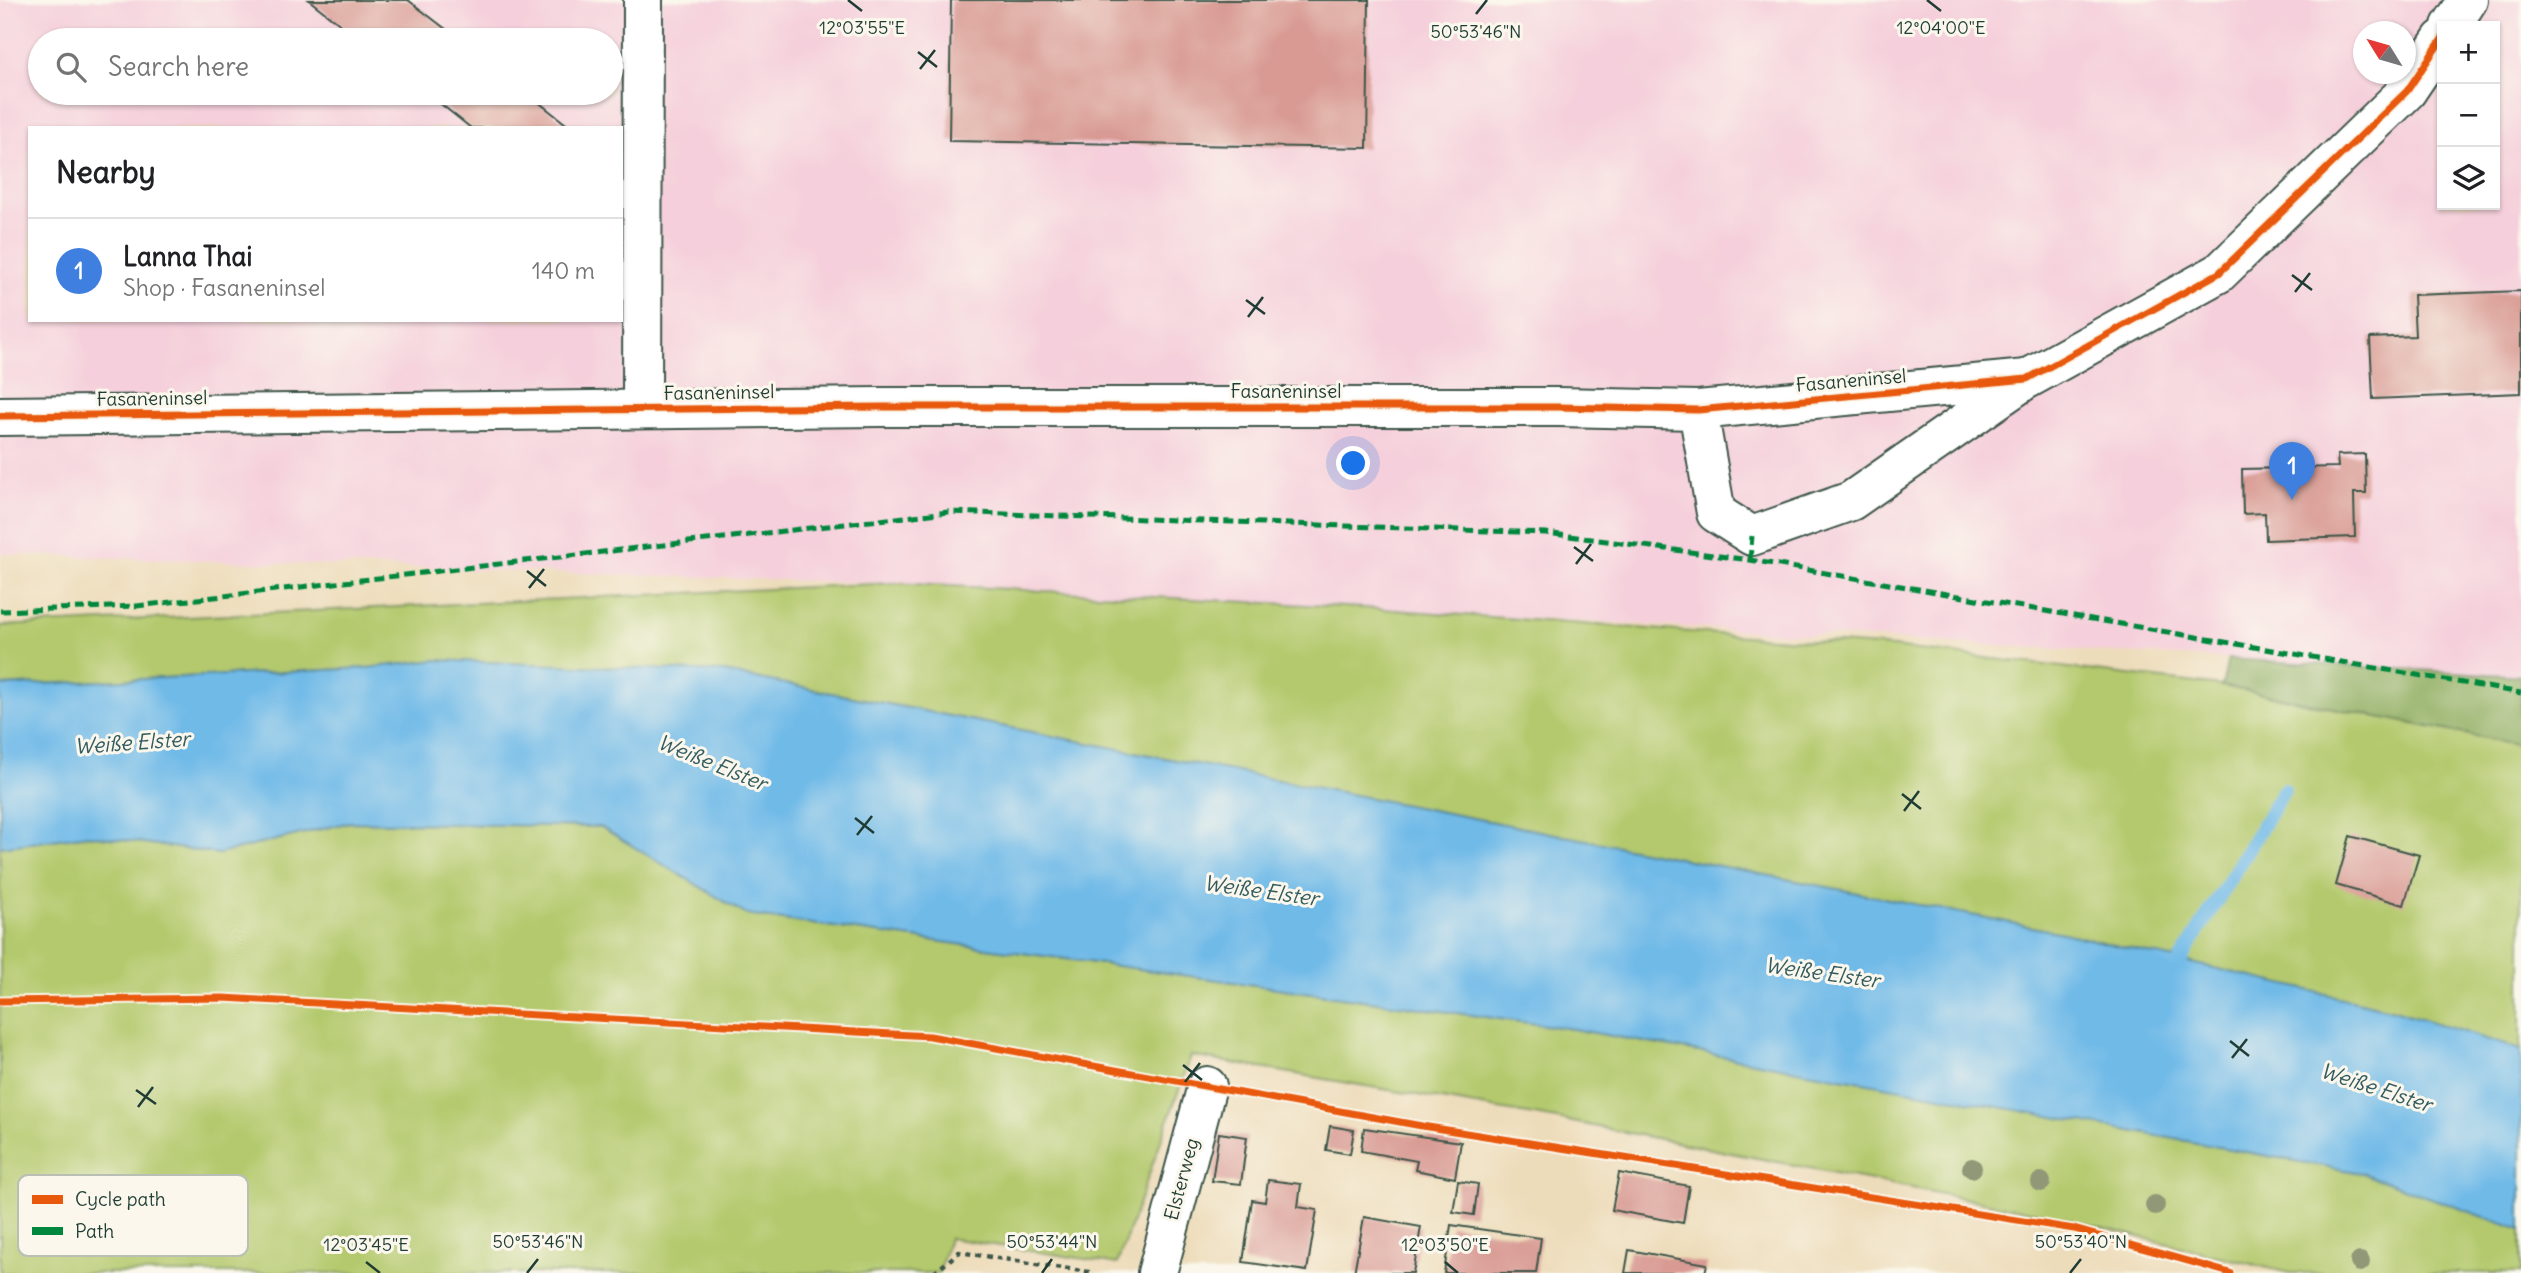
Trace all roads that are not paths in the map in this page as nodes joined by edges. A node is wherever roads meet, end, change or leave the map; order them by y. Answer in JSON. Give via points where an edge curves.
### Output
{"nodes":[{"id":1,"x":643,"y":0,"type":"edge"},
{"id":2,"x":2468,"y":0,"type":"edge"},
{"id":3,"x":2454,"y":21,"type":"edge"},
{"id":4,"x":2437,"y":46,"type":"edge"},
{"id":5,"x":2027,"y":379,"type":"junction"},
{"id":6,"x":642,"y":409,"type":"junction"},
{"id":7,"x":1698,"y":410,"type":"junction"},
{"id":8,"x":0,"y":416,"type":"edge"},
{"id":9,"x":1207,"y":1086,"type":"dead end"},
{"id":10,"x":1157,"y":1273,"type":"edge"}],
"edges":[{"from":1,"to":6,"type":"street"},
{"from":2,"to":3,"type":"street"},
{"from":4,"to":5,"type":"street","name":"Fasaneninsel","via":[[2407,91],[2218,273]]},
{"from":5,"to":7,"type":"street","name":"Fasaneninsel"},
{"from":5,"to":7,"type":"street","name":"Fasaneninsel","via":[[1851,501],[1752,536],[1716,513]]},
{"from":6,"to":7,"type":"street","name":"Fasaneninsel"},
{"from":6,"to":8,"type":"street","name":"Fasaneninsel"},
{"from":9,"to":10,"type":"street","name":"Elsterweg"}]}
